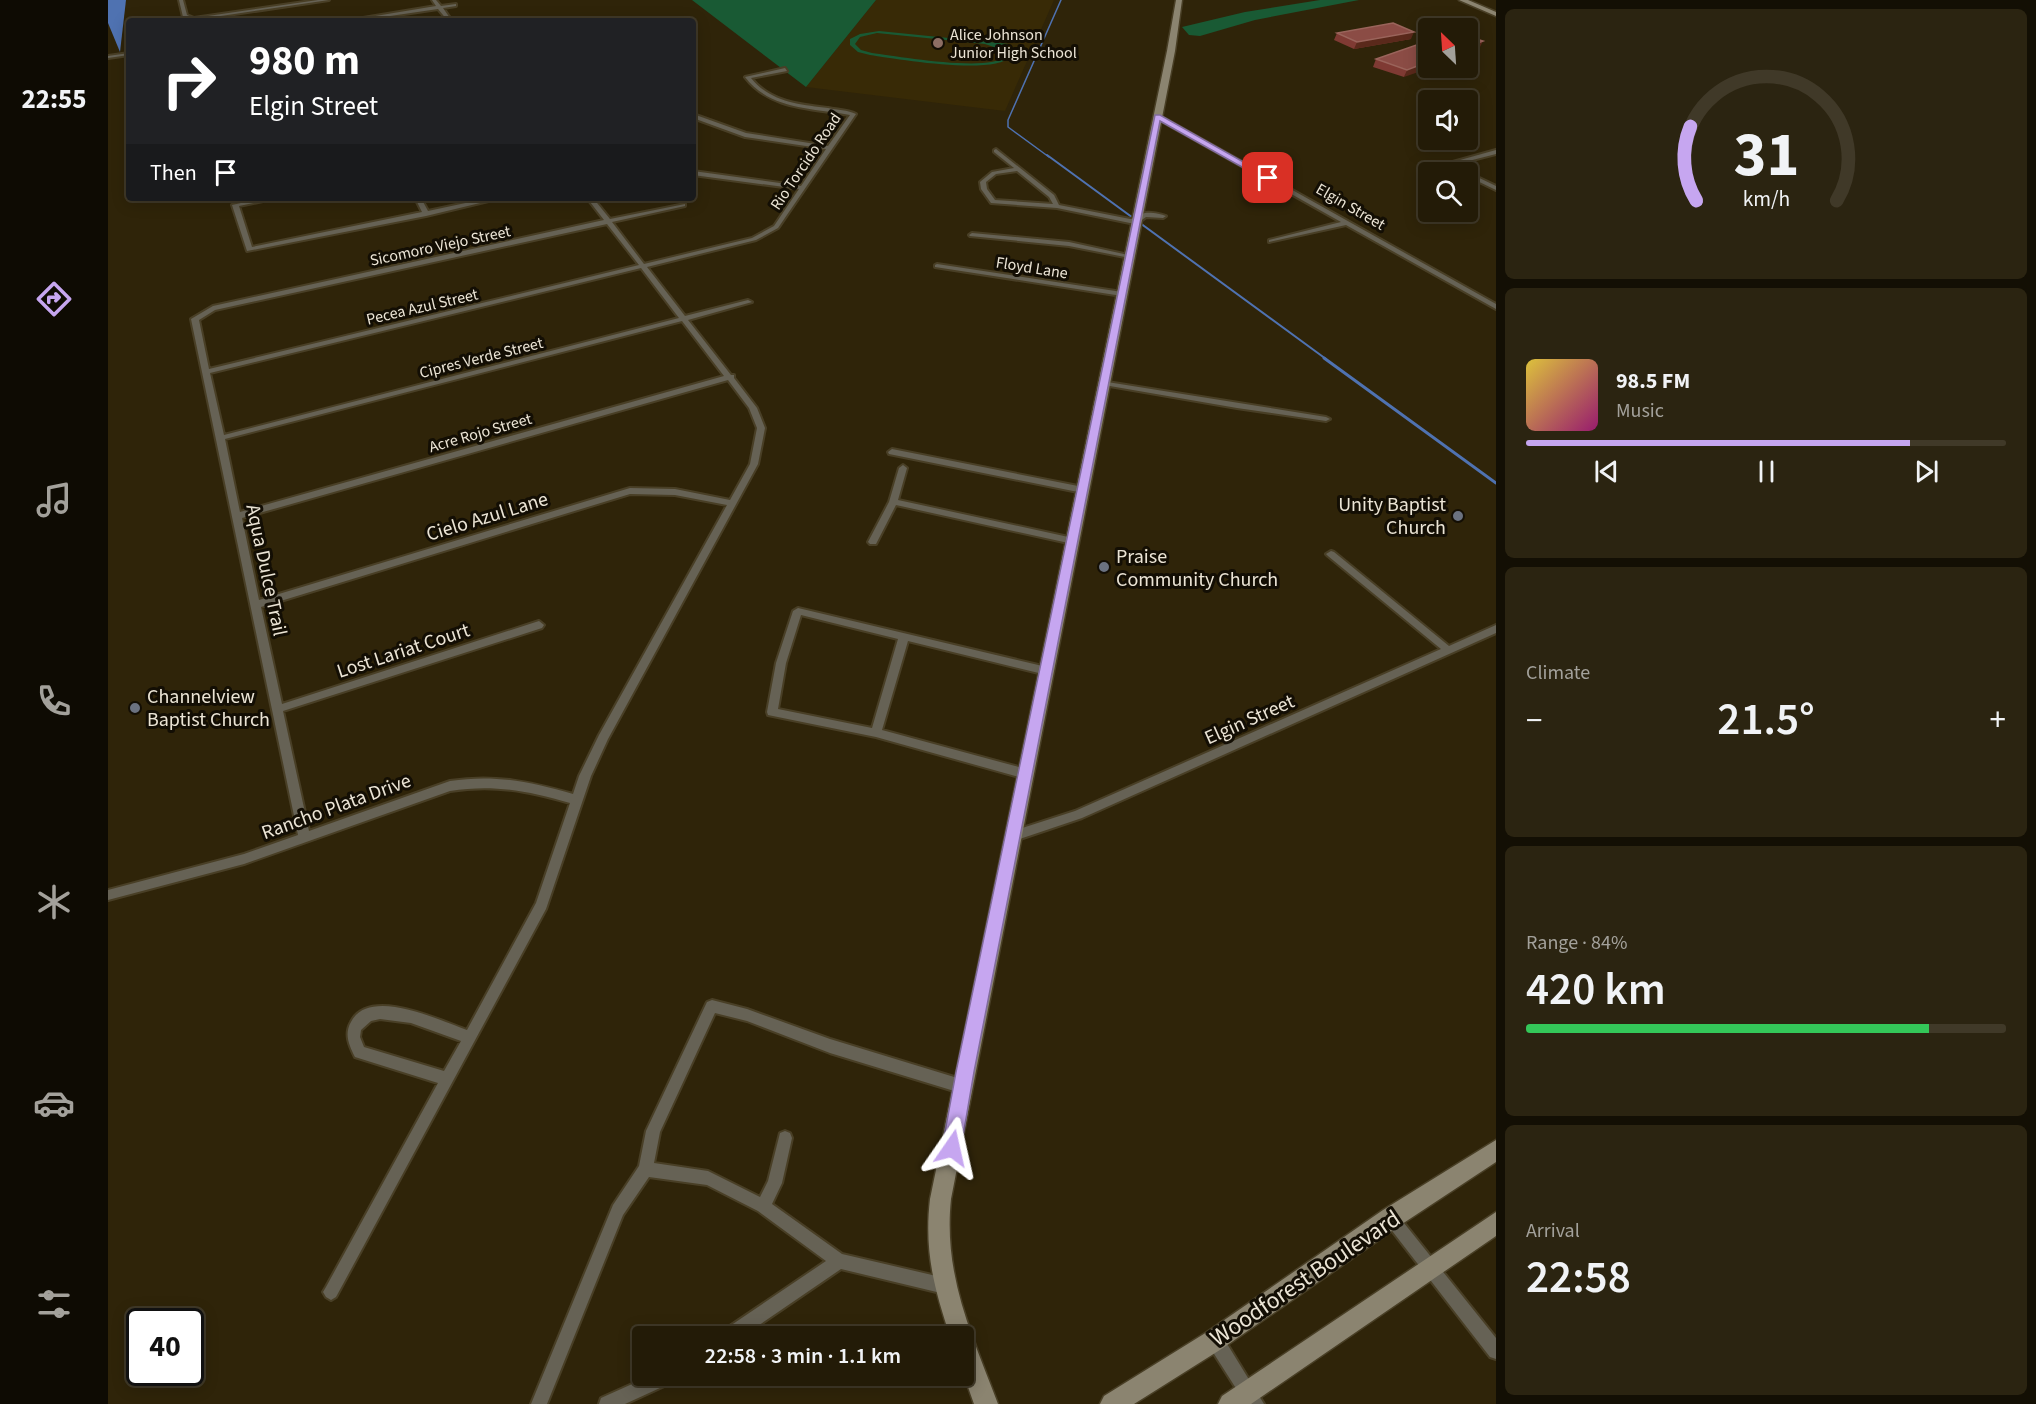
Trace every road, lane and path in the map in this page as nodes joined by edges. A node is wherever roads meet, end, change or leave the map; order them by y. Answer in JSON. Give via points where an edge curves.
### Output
{"nodes":[{"id":1,"x":181,"y":0,"type":"edge"},
{"id":2,"x":266,"y":0,"type":"edge"},
{"id":3,"x":327,"y":0,"type":"edge"},
{"id":4,"x":434,"y":0,"type":"edge"},
{"id":5,"x":1179,"y":0,"type":"edge"},
{"id":6,"x":1462,"y":0,"type":"edge"},
{"id":7,"x":454,"y":5,"type":"dead end"},
{"id":8,"x":439,"y":7,"type":"junction"},
{"id":9,"x":270,"y":8,"type":"junction"},
{"id":10,"x":1496,"y":14,"type":"edge"},
{"id":11,"x":368,"y":18,"type":"edge"},
{"id":12,"x":448,"y":18,"type":"edge"},
{"id":13,"x":126,"y":54,"type":"edge"},
{"id":14,"x":108,"y":57,"type":"edge"},
{"id":15,"x":785,"y":70,"type":"dead end"},
{"id":16,"x":696,"y":117,"type":"edge"},
{"id":17,"x":1158,"y":117,"type":"junction"},
{"id":18,"x":830,"y":148,"type":"junction"},
{"id":19,"x":996,"y":151,"type":"dead end"},
{"id":20,"x":1496,"y":152,"type":"edge"},
{"id":21,"x":1457,"y":162,"type":"edge"},
{"id":22,"x":1019,"y":170,"type":"junction"},
{"id":23,"x":696,"y":173,"type":"edge"},
{"id":24,"x":1478,"y":179,"type":"edge"},
{"id":25,"x":803,"y":188,"type":"junction"},
{"id":26,"x":1496,"y":188,"type":"edge"},
{"id":27,"x":257,"y":201,"type":"edge"},
{"id":28,"x":419,"y":201,"type":"edge"},
{"id":29,"x":484,"y":201,"type":"edge"},
{"id":30,"x":592,"y":201,"type":"edge"},
{"id":31,"x":683,"y":205,"type":"dead end"},
{"id":32,"x":1057,"y":206,"type":"junction"},
{"id":33,"x":426,"y":214,"type":"junction"},
{"id":34,"x":1163,"y":216,"type":"dead end"},
{"id":35,"x":1137,"y":221,"type":"junction"},
{"id":36,"x":609,"y":222,"type":"junction"},
{"id":37,"x":1346,"y":223,"type":"junction"},
{"id":38,"x":972,"y":235,"type":"dead end"},
{"id":39,"x":1271,"y":241,"type":"dead end"},
{"id":40,"x":1130,"y":256,"type":"junction"},
{"id":41,"x":937,"y":266,"type":"dead end"},
{"id":42,"x":644,"y":267,"type":"junction"},
{"id":43,"x":1122,"y":294,"type":"junction"},
{"id":44,"x":748,"y":302,"type":"dead end"},
{"id":45,"x":1496,"y":307,"type":"edge"},
{"id":46,"x":203,"y":312,"type":"joint"},
{"id":47,"x":685,"y":319,"type":"junction"},
{"id":48,"x":206,"y":372,"type":"junction"},
{"id":49,"x":730,"y":377,"type":"junction"},
{"id":50,"x":1104,"y":384,"type":"junction"},
{"id":51,"x":1326,"y":419,"type":"dead end"},
{"id":52,"x":220,"y":438,"type":"junction"},
{"id":53,"x":892,"y":452,"type":"dead end"},
{"id":54,"x":903,"y":468,"type":"dead end"},
{"id":55,"x":1083,"y":490,"type":"junction"},
{"id":56,"x":894,"y":502,"type":"junction"},
{"id":57,"x":732,"y":503,"type":"junction"},
{"id":58,"x":237,"y":516,"type":"junction"},
{"id":59,"x":1073,"y":541,"type":"junction"},
{"id":60,"x":873,"y":542,"type":"dead end"},
{"id":61,"x":1331,"y":554,"type":"dead end"},
{"id":62,"x":256,"y":605,"type":"junction"},
{"id":63,"x":539,"y":625,"type":"dead end"},
{"id":64,"x":1496,"y":629,"type":"edge"},
{"id":65,"x":904,"y":636,"type":"junction"},
{"id":66,"x":1448,"y":650,"type":"junction"},
{"id":67,"x":1047,"y":671,"type":"junction"},
{"id":68,"x":278,"y":710,"type":"junction"},
{"id":69,"x":876,"y":733,"type":"junction"},
{"id":70,"x":1026,"y":774,"type":"junction"},
{"id":71,"x":578,"y":800,"type":"junction"},
{"id":72,"x":1014,"y":836,"type":"junction"},
{"id":73,"x":305,"y":838,"type":"junction"},
{"id":74,"x":108,"y":895,"type":"edge"},
{"id":75,"x":469,"y":1037,"type":"junction"},
{"id":76,"x":447,"y":1079,"type":"junction"},
{"id":77,"x":964,"y":1087,"type":"junction"},
{"id":78,"x":785,"y":1138,"type":"dead end"},
{"id":79,"x":1496,"y":1150,"type":"edge"},
{"id":80,"x":646,"y":1169,"type":"junction"},
{"id":81,"x":763,"y":1206,"type":"junction"},
{"id":82,"x":1391,"y":1218,"type":"junction"},
{"id":83,"x":1496,"y":1223,"type":"edge"},
{"id":84,"x":839,"y":1261,"type":"junction"},
{"id":85,"x":1430,"y":1268,"type":"junction"},
{"id":86,"x":945,"y":1286,"type":"junction"},
{"id":87,"x":331,"y":1292,"type":"dead end"},
{"id":88,"x":745,"y":1326,"type":"edge"},
{"id":89,"x":958,"y":1326,"type":"edge"},
{"id":90,"x":1215,"y":1340,"type":"junction"},
{"id":91,"x":1496,"y":1351,"type":"edge"},
{"id":92,"x":974,"y":1372,"type":"edge"},
{"id":93,"x":646,"y":1386,"type":"edge"},
{"id":94,"x":1245,"y":1400,"type":"edge"},
{"id":95,"x":539,"y":1404,"type":"edge"},
{"id":96,"x":608,"y":1404,"type":"edge"},
{"id":97,"x":986,"y":1404,"type":"edge"},
{"id":98,"x":1112,"y":1404,"type":"edge"}],
"edges":[{"from":1,"to":9,"type":"street","via":[[185,16],[191,18]]},
{"from":2,"to":9,"type":"street"},
{"from":3,"to":9,"type":"street"},
{"from":4,"to":8,"type":"street"},
{"from":5,"to":17,"type":"street"},
{"from":6,"to":10,"type":"street"},
{"from":7,"to":8,"type":"street"},
{"from":8,"to":11,"type":"street"},
{"from":8,"to":12,"type":"street"},
{"from":13,"to":14,"type":"street"},
{"from":15,"to":18,"type":"street","name":"Rio Torcido Road","via":[[748,77],[762,92],[783,102],[853,114]]},
{"from":16,"to":18,"type":"street","via":[[745,135]]},
{"from":17,"to":35,"type":"street"},
{"from":17,"to":37,"type":"street","name":"Elgin Street"},
{"from":18,"to":25,"type":"street","name":"Rio Torcido Road"},
{"from":19,"to":22,"type":"street"},
{"from":20,"to":21,"type":"street"},
{"from":22,"to":32,"type":"street","via":[[1052,196]]},
{"from":22,"to":32,"type":"street","via":[[994,173],[983,182],[993,202]]},
{"from":23,"to":25,"type":"street"},
{"from":24,"to":26,"type":"street"},
{"from":25,"to":42,"type":"street","name":"Rio Torcido Road","via":[[776,227],[754,239]]},
{"from":27,"to":33,"type":"street","via":[[235,205],[249,250]]},
{"from":28,"to":33,"type":"street"},
{"from":29,"to":33,"type":"street"},
{"from":30,"to":36,"type":"street"},
{"from":31,"to":36,"type":"street","name":"Sicomoro Viejo Street"},
{"from":32,"to":35,"type":"street"},
{"from":34,"to":35,"type":"street","via":[[1145,215]]},
{"from":35,"to":40,"type":"street"},
{"from":36,"to":42,"type":"street"},
{"from":36,"to":46,"type":"street","name":"Sicomoro Viejo Street"},
{"from":37,"to":39,"type":"street"},
{"from":37,"to":45,"type":"street","name":"Elgin Street"},
{"from":38,"to":40,"type":"street","via":[[1069,244]]},
{"from":40,"to":43,"type":"street"},
{"from":41,"to":43,"type":"street","name":"Floyd Lane"},
{"from":42,"to":47,"type":"street"},
{"from":42,"to":48,"type":"street","name":"Pecea Azul Street"},
{"from":43,"to":50,"type":"street"},
{"from":44,"to":47,"type":"street","name":"Cipres Verde Street"},
{"from":46,"to":48,"type":"street","name":"Aqua Dulce Trail","via":[[195,319]]},
{"from":47,"to":49,"type":"street"},
{"from":47,"to":52,"type":"street","name":"Cipres Verde Street"},
{"from":48,"to":52,"type":"street","name":"Aqua Dulce Trail"},
{"from":49,"to":57,"type":"street","via":[[753,408],[761,428],[754,464]]},
{"from":49,"to":58,"type":"street","name":"Acre Rojo Street"},
{"from":50,"to":51,"type":"street"},
{"from":50,"to":55,"type":"street"},
{"from":52,"to":58,"type":"street","name":"Aqua Dulce Trail"},
{"from":53,"to":55,"type":"street"},
{"from":54,"to":56,"type":"street"},
{"from":55,"to":59,"type":"street"},
{"from":56,"to":59,"type":"street"},
{"from":56,"to":60,"type":"street"},
{"from":57,"to":62,"type":"street","name":"Cielo Azul Lane","via":[[675,492],[630,491]]},
{"from":57,"to":71,"type":"street","via":[[603,738]]},
{"from":58,"to":62,"type":"street","name":"Aqua Dulce Trail"},
{"from":59,"to":67,"type":"street"},
{"from":61,"to":66,"type":"street"},
{"from":62,"to":68,"type":"street","name":"Aqua Dulce Trail"},
{"from":63,"to":68,"type":"street","name":"Lost Lariat Court"},
{"from":64,"to":66,"type":"street","name":"Elgin Street"},
{"from":65,"to":67,"type":"street"},
{"from":65,"to":69,"type":"street"},
{"from":65,"to":69,"type":"street","via":[[798,611],[781,663],[772,712]]},
{"from":66,"to":72,"type":"street","name":"Elgin Street","via":[[1078,815]]},
{"from":67,"to":70,"type":"street"},
{"from":68,"to":73,"type":"street","name":"Aqua Dulce Trail"},
{"from":69,"to":70,"type":"street"},
{"from":70,"to":72,"type":"street"},
{"from":71,"to":73,"type":"street","name":"Rancho Plata Drive","via":[[521,784],[473,782],[450,786]]},
{"from":71,"to":75,"type":"street","via":[[542,905]]},
{"from":72,"to":77,"type":"street"},
{"from":73,"to":74,"type":"street","name":"Rancho Plata Drive","via":[[244,860]]},
{"from":75,"to":76,"type":"street"},
{"from":75,"to":76,"type":"street","via":[[392,1011],[373,1012],[354,1029],[360,1052]]},
{"from":76,"to":87,"type":"street"},
{"from":77,"to":80,"type":"street","via":[[712,1006],[653,1131]]},
{"from":77,"to":86,"type":"street","via":[[939,1210],[938,1242]]},
{"from":78,"to":81,"type":"street","via":[[775,1182]]},
{"from":79,"to":82,"type":"street","name":"Woodforest Boulevard"},
{"from":80,"to":81,"type":"street","via":[[708,1178]]},
{"from":80,"to":95,"type":"street","via":[[618,1210]]},
{"from":81,"to":84,"type":"street"},
{"from":82,"to":85,"type":"street"},
{"from":82,"to":90,"type":"street","name":"Woodforest Boulevard"},
{"from":83,"to":85,"type":"street"},
{"from":84,"to":86,"type":"street"},
{"from":84,"to":88,"type":"street"},
{"from":85,"to":91,"type":"street"},
{"from":85,"to":94,"type":"street"},
{"from":86,"to":89,"type":"street"},
{"from":90,"to":94,"type":"street"},
{"from":90,"to":98,"type":"street","name":"Woodforest Boulevard"},
{"from":92,"to":97,"type":"street"},
{"from":93,"to":96,"type":"street"}]}
